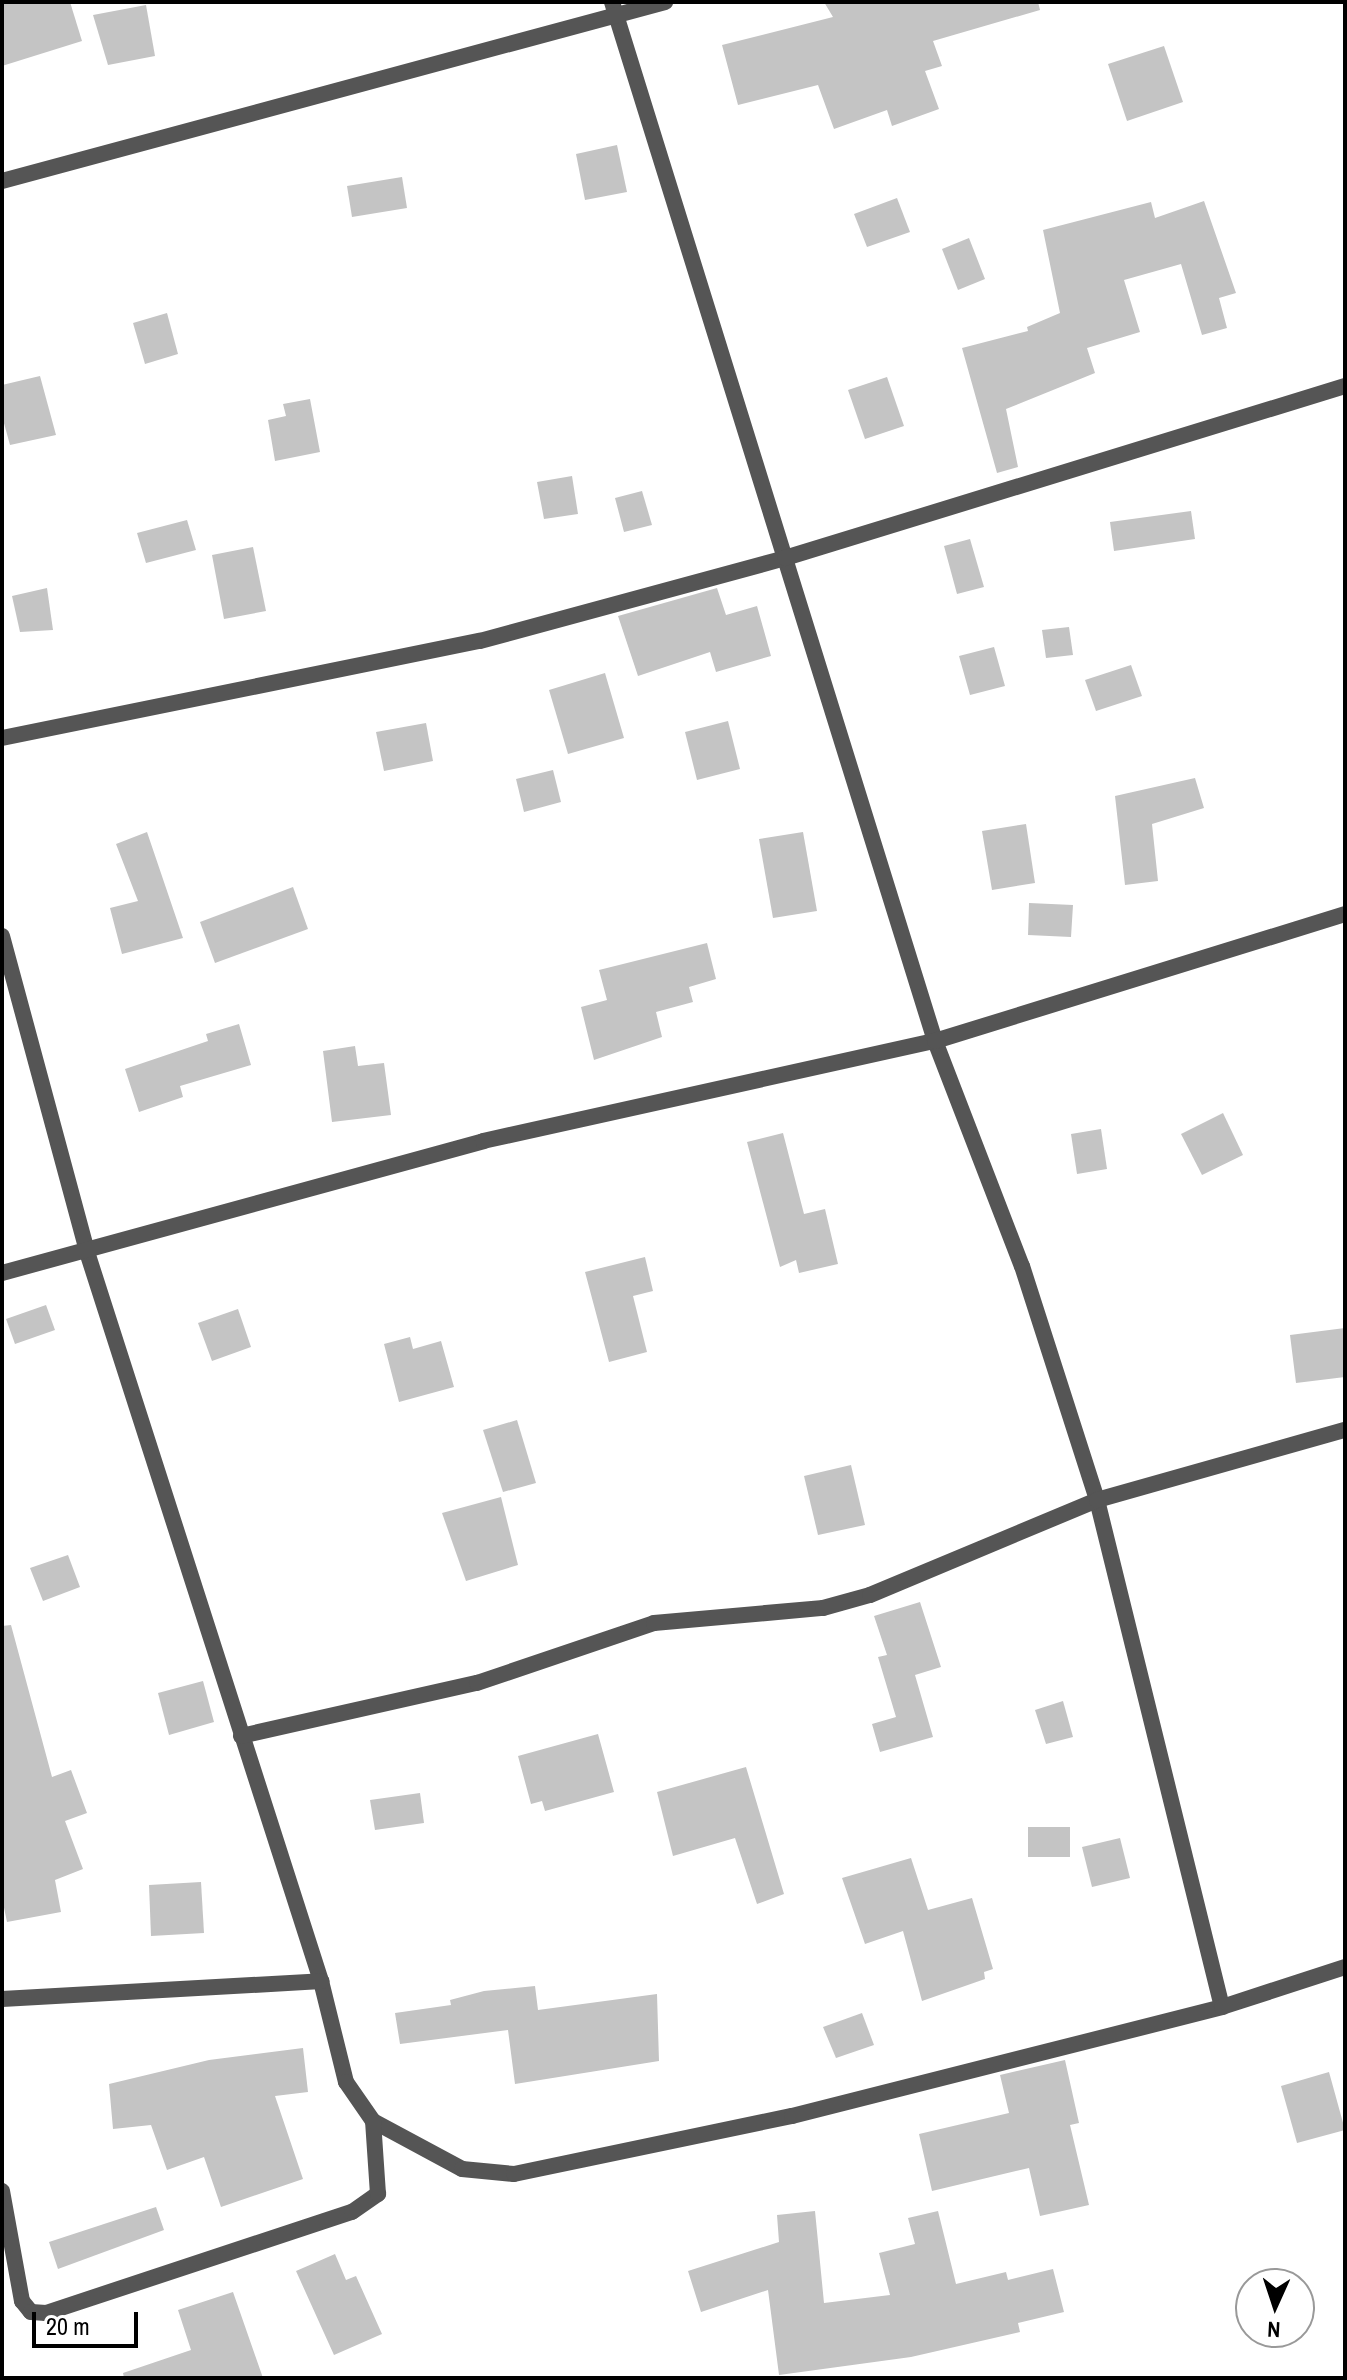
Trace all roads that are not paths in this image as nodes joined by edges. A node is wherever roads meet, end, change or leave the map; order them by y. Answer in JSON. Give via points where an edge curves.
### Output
{"nodes":[{"id":1,"x":665,"y":2,"type":"edge"},
{"id":2,"x":614,"y":9,"type":"edge"},
{"id":3,"x":2,"y":181,"type":"edge"},
{"id":4,"x":1345,"y":386,"type":"edge"},
{"id":5,"x":785,"y":558,"type":"junction"},
{"id":6,"x":2,"y":738,"type":"edge"},
{"id":7,"x":1345,"y":914,"type":"edge"},
{"id":8,"x":2,"y":936,"type":"edge"},
{"id":9,"x":935,"y":1041,"type":"junction"},
{"id":10,"x":87,"y":1252,"type":"junction"},
{"id":11,"x":2,"y":1273,"type":"edge"},
{"id":12,"x":1345,"y":1430,"type":"edge"},
{"id":13,"x":1097,"y":1500,"type":"junction"},
{"id":14,"x":241,"y":1736,"type":"junction"},
{"id":15,"x":1345,"y":1967,"type":"edge"},
{"id":16,"x":321,"y":1981,"type":"junction"},
{"id":17,"x":2,"y":1999,"type":"edge"},
{"id":18,"x":1222,"y":2007,"type":"junction"},
{"id":19,"x":373,"y":2121,"type":"junction"},
{"id":20,"x":2,"y":2191,"type":"edge"}],
"edges":[{"from":1,"to":2,"type":"street"},
{"from":2,"to":3,"type":"street"},
{"from":2,"to":5,"type":"street"},
{"from":4,"to":5,"type":"street"},
{"from":5,"to":6,"type":"street","via":[[399,661]]},
{"from":5,"to":9,"type":"street"},
{"from":7,"to":9,"type":"street"},
{"from":8,"to":10,"type":"street"},
{"from":9,"to":10,"type":"street","via":[[483,1141]]},
{"from":9,"to":13,"type":"street","via":[[1022,1266]]},
{"from":10,"to":11,"type":"street"},
{"from":10,"to":14,"type":"street"},
{"from":12,"to":13,"type":"street"},
{"from":13,"to":14,"type":"street","via":[[835,1605],[654,1623],[477,1683]]},
{"from":13,"to":18,"type":"street"},
{"from":14,"to":16,"type":"street"},
{"from":15,"to":18,"type":"street"},
{"from":16,"to":17,"type":"street"},
{"from":16,"to":19,"type":"street","via":[[346,2082]]},
{"from":18,"to":19,"type":"street","via":[[792,2116],[514,2174],[462,2169]]},
{"from":19,"to":20,"type":"street","via":[[378,2194],[352,2212],[46,2313],[31,2312],[22,2301]]}]}
